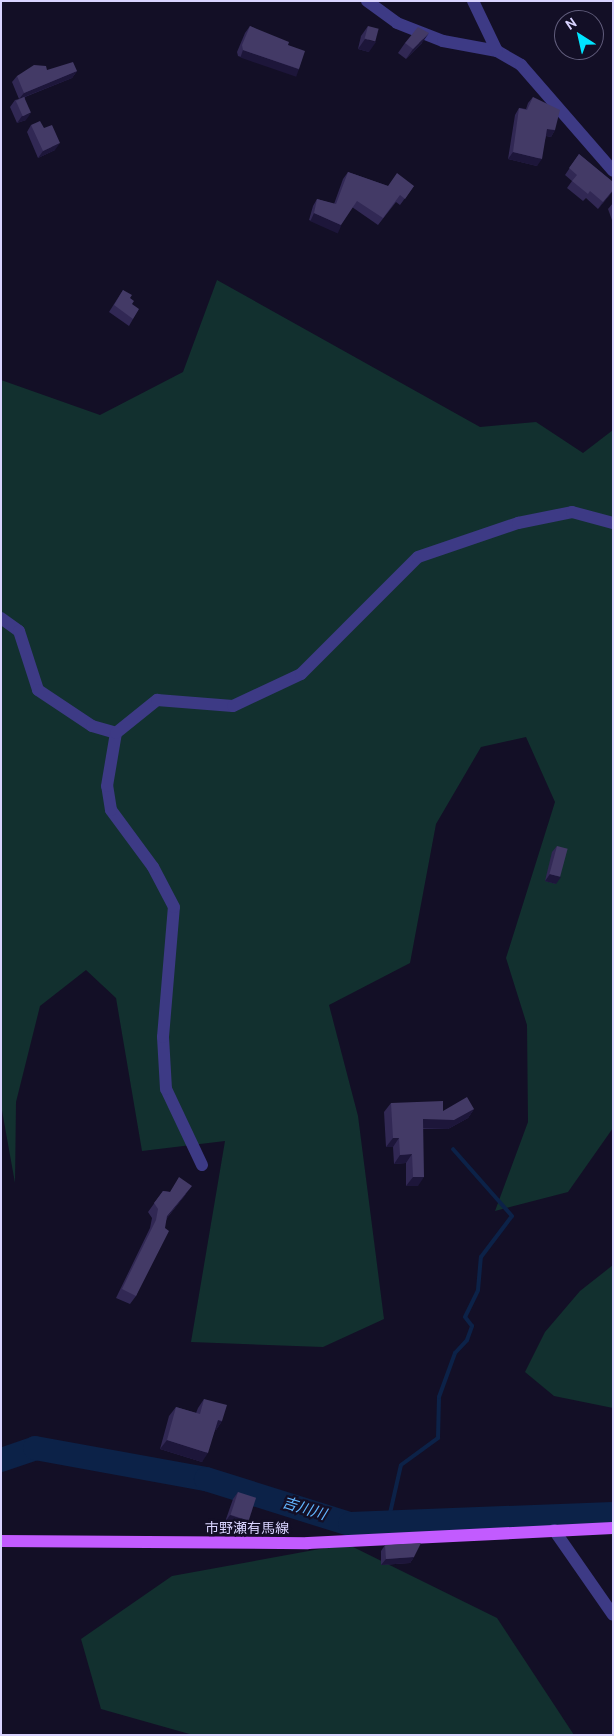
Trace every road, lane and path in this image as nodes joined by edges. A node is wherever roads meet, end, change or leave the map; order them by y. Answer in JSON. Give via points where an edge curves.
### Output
{"nodes":[{"id":1,"x":367,"y":1,"type":"edge"},
{"id":2,"x":473,"y":1,"type":"edge"},
{"id":3,"x":497,"y":51,"type":"junction"},
{"id":4,"x":613,"y":171,"type":"edge"},
{"id":5,"x":613,"y":523,"type":"edge"},
{"id":6,"x":1,"y":618,"type":"edge"},
{"id":7,"x":116,"y":733,"type":"junction"},
{"id":8,"x":202,"y":1165,"type":"dead end"},
{"id":9,"x":613,"y":1528,"type":"edge"},
{"id":10,"x":554,"y":1530,"type":"junction"},
{"id":11,"x":1,"y":1541,"type":"edge"},
{"id":12,"x":613,"y":1615,"type":"edge"}],
"edges":[{"from":1,"to":3,"type":"street","via":[[406,27],[443,41]]},
{"from":2,"to":3,"type":"street"},
{"from":3,"to":4,"type":"street","via":[[521,65]]},
{"from":5,"to":7,"type":"street","via":[[572,512],[518,523],[418,557],[301,674],[233,706],[157,700]]},
{"from":6,"to":7,"type":"street","via":[[19,631],[38,690],[92,726]]},
{"from":7,"to":8,"type":"street","via":[[107,786],[111,810],[153,867],[174,907],[163,1037],[166,1089]]},
{"from":9,"to":10,"type":"main road","name":"市野瀬有馬線"},
{"from":10,"to":11,"type":"main road","name":"市野瀬有馬線","via":[[308,1543]]},
{"from":10,"to":12,"type":"street"}]}
